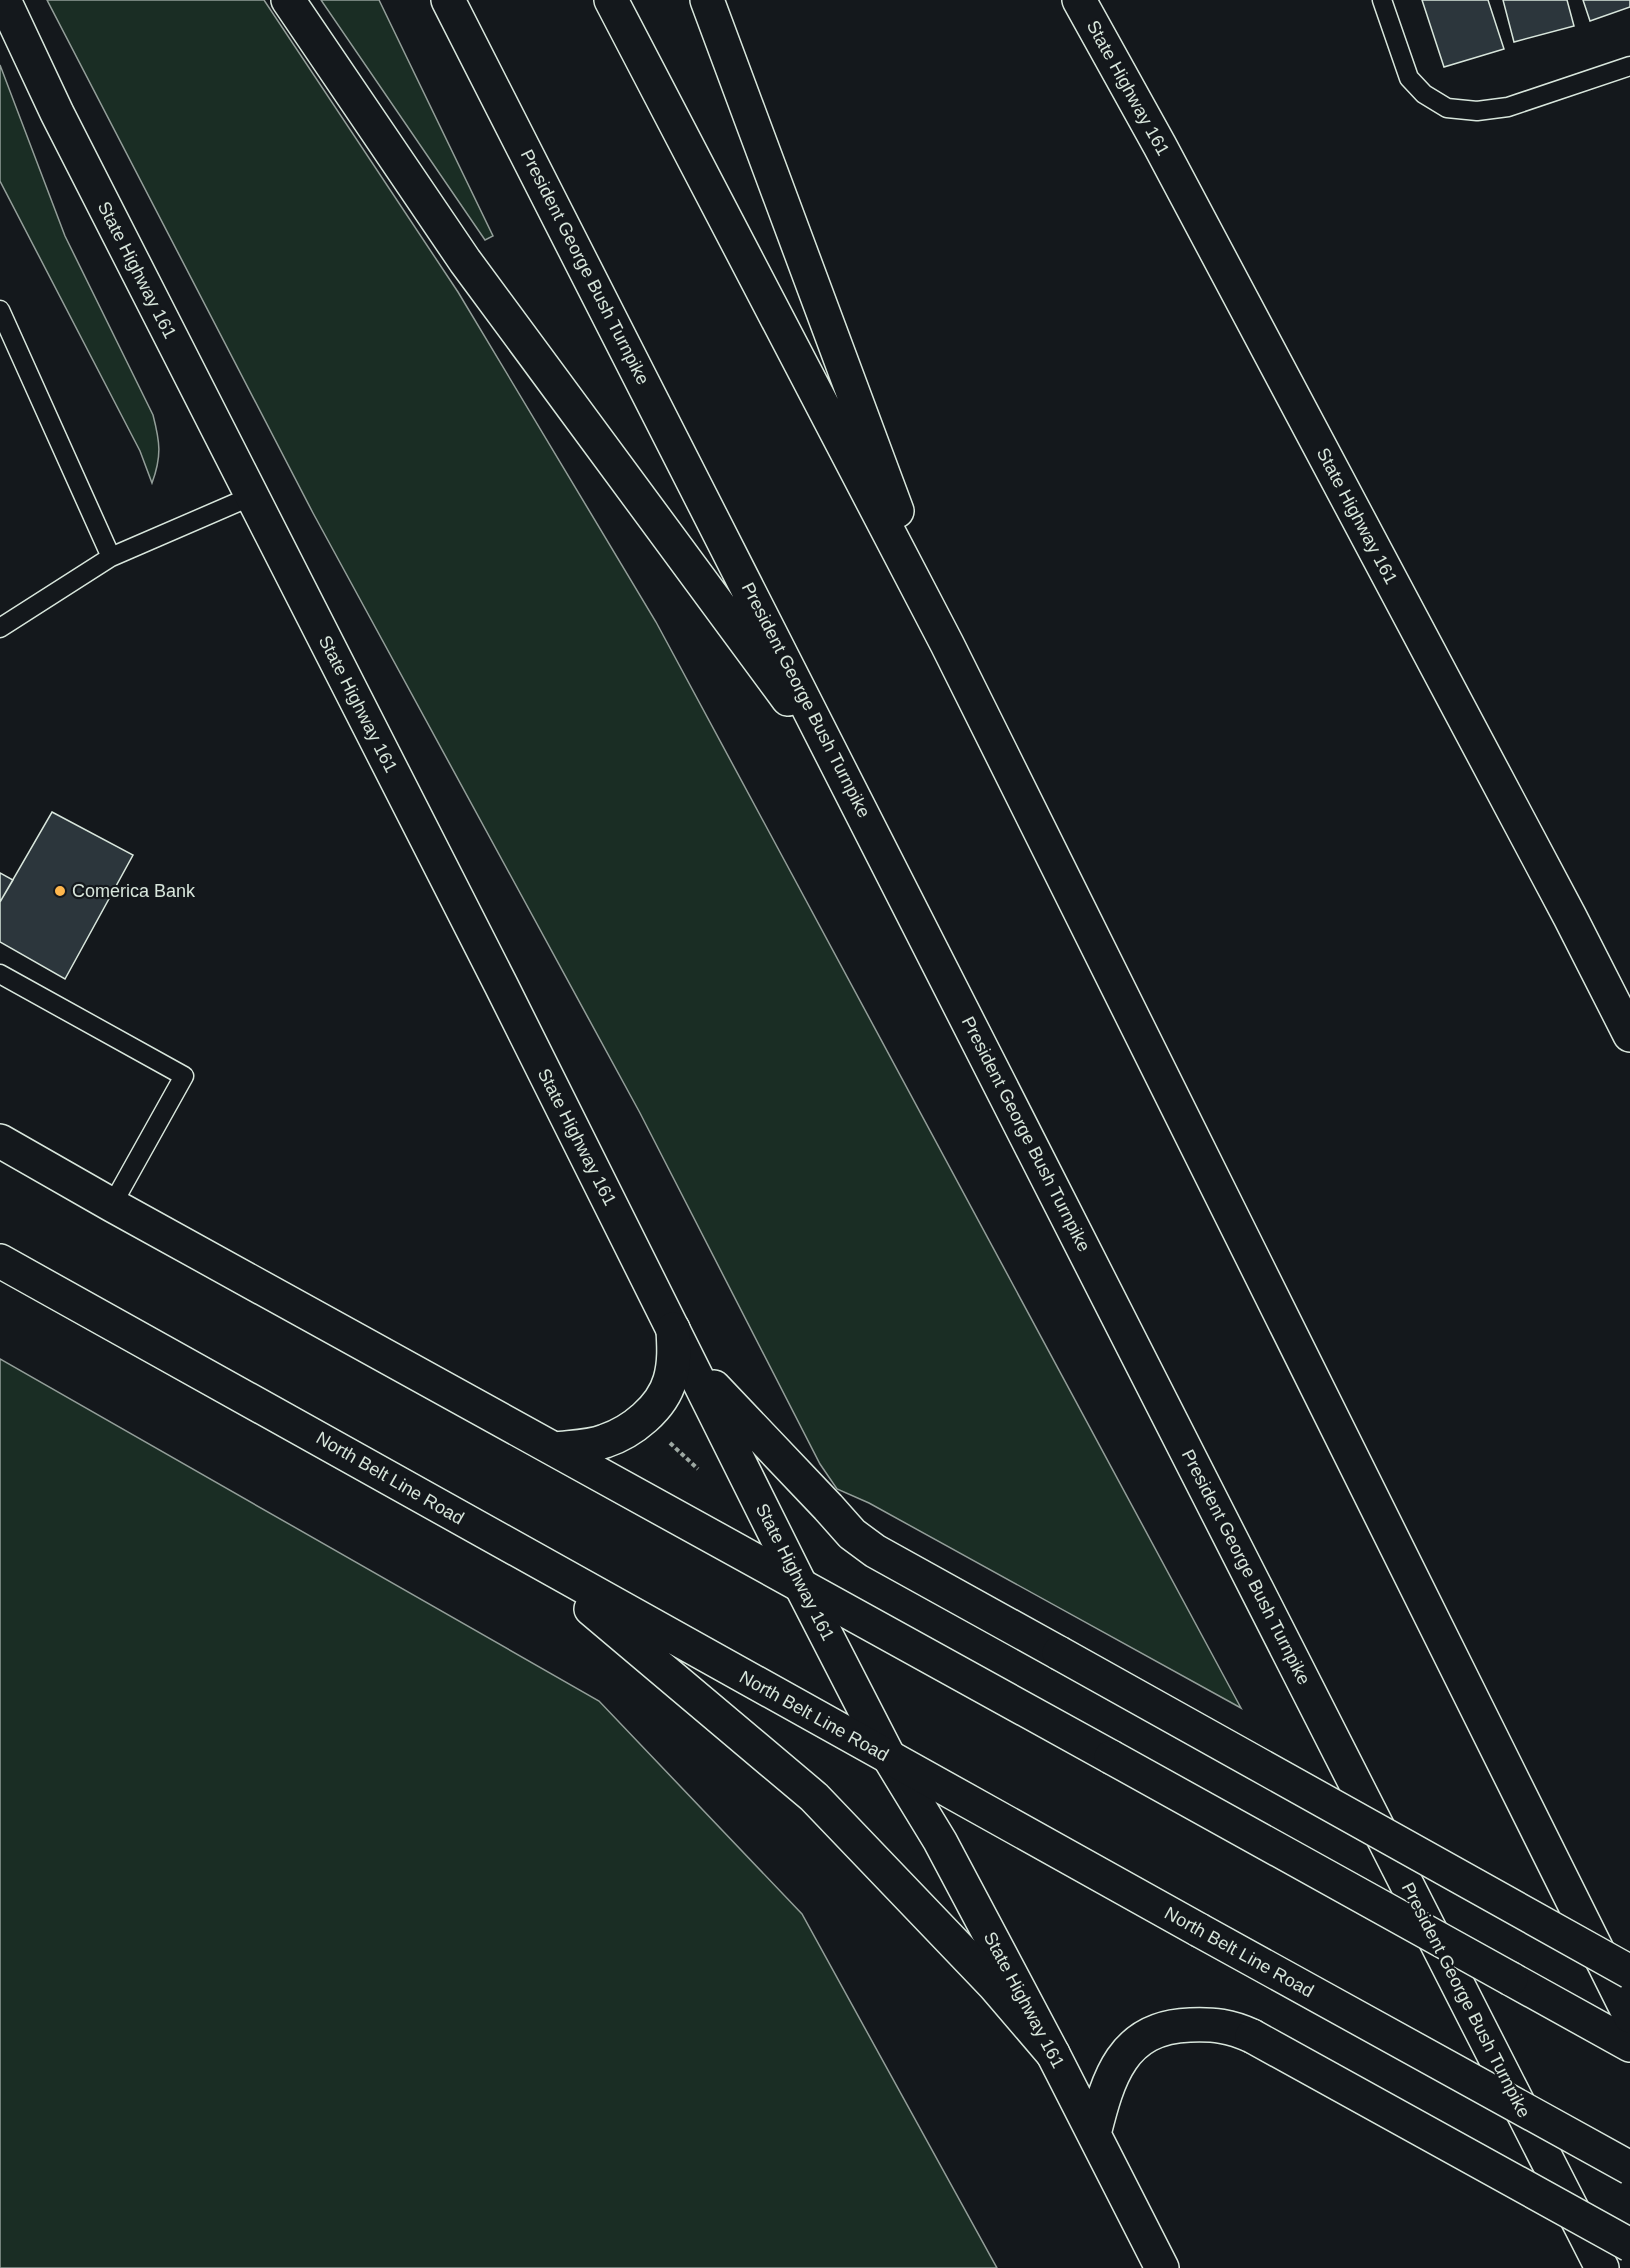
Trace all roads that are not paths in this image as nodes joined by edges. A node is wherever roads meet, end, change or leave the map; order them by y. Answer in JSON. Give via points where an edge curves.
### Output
{"nodes":[{"id":1,"x":4,"y":0,"type":"edge"},
{"id":2,"x":288,"y":0,"type":"edge"},
{"id":3,"x":448,"y":0,"type":"edge"},
{"id":4,"x":611,"y":0,"type":"edge"},
{"id":5,"x":707,"y":0,"type":"edge"},
{"id":6,"x":1079,"y":0,"type":"edge"},
{"id":7,"x":1382,"y":0,"type":"edge"},
{"id":8,"x":1630,"y":66,"type":"edge"},
{"id":9,"x":0,"y":310,"type":"edge"},
{"id":10,"x":252,"y":496,"type":"junction"},
{"id":11,"x":111,"y":557,"type":"junction"},
{"id":12,"x":0,"y":628,"type":"edge"},
{"id":13,"x":947,"y":644,"type":"junction"},
{"id":14,"x":845,"y":777,"type":"junction"},
{"id":15,"x":0,"y":974,"type":"edge"},
{"id":16,"x":1630,"y":1035,"type":"edge"},
{"id":17,"x":0,"y":1141,"type":"edge"},
{"id":18,"x":112,"y":1205,"type":"junction"},
{"id":19,"x":0,"y":1261,"type":"edge"},
{"id":20,"x":673,"y":1329,"type":"junction"},
{"id":21,"x":692,"y":1364,"type":"junction"},
{"id":22,"x":555,"y":1449,"type":"junction"},
{"id":23,"x":530,"y":1558,"type":"junction"},
{"id":24,"x":801,"y":1586,"type":"junction"},
{"id":25,"x":890,"y":1759,"type":"junction"},
{"id":26,"x":1630,"y":1972,"type":"edge"},
{"id":27,"x":1630,"y":2016,"type":"edge"},
{"id":28,"x":1630,"y":2045,"type":"edge"},
{"id":29,"x":1053,"y":2054,"type":"junction"},
{"id":30,"x":1094,"y":2134,"type":"junction"},
{"id":31,"x":1630,"y":2168,"type":"edge"},
{"id":32,"x":1630,"y":2245,"type":"edge"},
{"id":33,"x":1162,"y":2268,"type":"edge"},
{"id":34,"x":1602,"y":2268,"type":"edge"}],
"edges":[{"from":1,"to":10,"type":"main road","name":"State Highway 161","via":[[57,113]]},
{"from":2,"to":14,"type":"main road","via":[[465,261]]},
{"from":3,"to":14,"type":"main road","name":"President George Bush Turnpike"},
{"from":4,"to":13,"type":"main road"},
{"from":5,"to":13,"type":"main road"},
{"from":6,"to":16,"type":"main road","name":"State Highway 161"},
{"from":7,"to":8,"type":"lane","via":[[1409,78],[1424,94],[1447,108],[1477,111],[1508,107]]},
{"from":9,"to":11,"type":"lane"},
{"from":10,"to":11,"type":"lane"},
{"from":10,"to":20,"type":"main road","name":"State Highway 161"},
{"from":11,"to":12,"type":"lane"},
{"from":13,"to":27,"type":"main road"},
{"from":14,"to":34,"type":"main road","name":"President George Bush Turnpike"},
{"from":15,"to":18,"type":"lane","via":[[184,1076]]},
{"from":17,"to":18,"type":"main road"},
{"from":18,"to":22,"type":"main road"},
{"from":19,"to":23,"type":"main road","name":"North Belt Line Road"},
{"from":20,"to":21,"type":"main road","name":"State Highway 161"},
{"from":20,"to":22,"type":"main road","via":[[670,1382],[643,1420],[604,1442]]},
{"from":21,"to":24,"type":"main road","name":"State Highway 161"},
{"from":21,"to":26,"type":"main road","bridge":true,"via":[[852,1534],[875,1551]]},
{"from":22,"to":24,"type":"main road"},
{"from":23,"to":25,"type":"main road","name":"North Belt Line Road"},
{"from":23,"to":29,"type":"main road","via":[[814,1797],[994,1985]]},
{"from":24,"to":25,"type":"main road","name":"State Highway 161"},
{"from":24,"to":28,"type":"main road","bridge":true},
{"from":25,"to":29,"type":"main road","name":"State Highway 161","via":[[940,1841]]},
{"from":25,"to":31,"type":"main road","name":"North Belt Line Road","bridge":true},
{"from":29,"to":30,"type":"main road","name":"State Highway 161"},
{"from":30,"to":32,"type":"main road","bridge":true,"via":[[1112,2075],[1124,2054],[1145,2036],[1164,2028],[1208,2024],[1231,2027]]},
{"from":30,"to":33,"type":"main road","name":"State Highway 161"}]}
